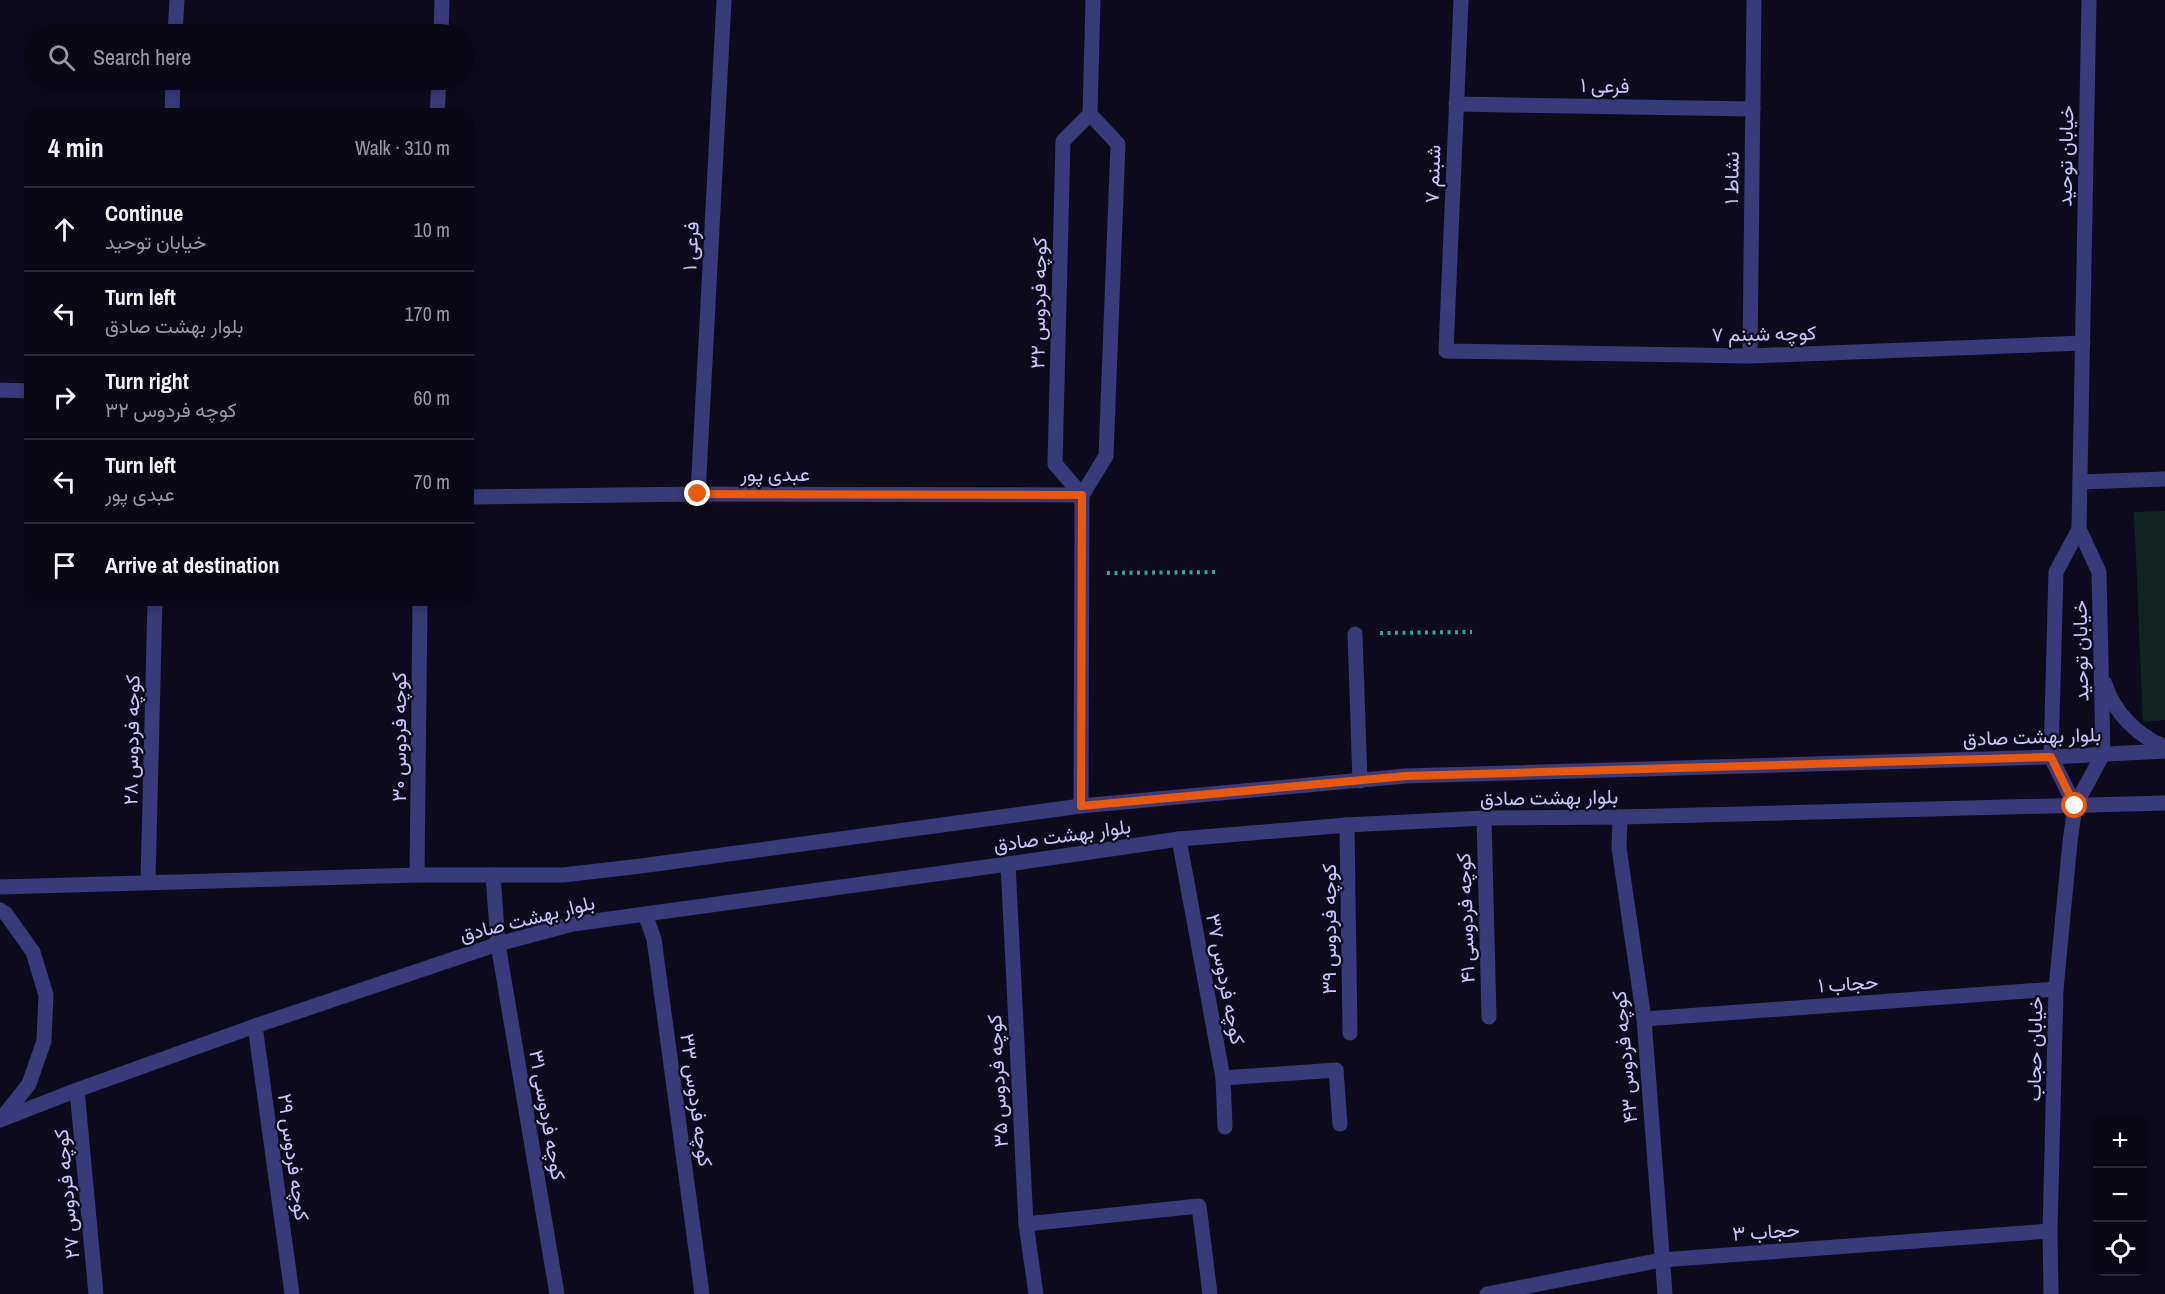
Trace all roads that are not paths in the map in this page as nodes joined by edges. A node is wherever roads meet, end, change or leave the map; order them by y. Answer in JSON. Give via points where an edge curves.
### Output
{"nodes":[{"id":1,"x":177,"y":0,"type":"edge"},
{"id":2,"x":442,"y":0,"type":"edge"},
{"id":3,"x":724,"y":0,"type":"edge"},
{"id":4,"x":1093,"y":0,"type":"edge"},
{"id":5,"x":1461,"y":0,"type":"edge"},
{"id":6,"x":1754,"y":0,"type":"edge"},
{"id":7,"x":2089,"y":0,"type":"edge"},
{"id":8,"x":176,"y":24,"type":"edge"},
{"id":9,"x":441,"y":24,"type":"edge"},
{"id":10,"x":173,"y":90,"type":"edge"},
{"id":11,"x":438,"y":90,"type":"edge"},
{"id":12,"x":1456,"y":104,"type":"junction"},
{"id":13,"x":172,"y":108,"type":"edge"},
{"id":14,"x":437,"y":108,"type":"edge"},
{"id":15,"x":1753,"y":108,"type":"junction"},
{"id":16,"x":1090,"y":114,"type":"junction"},
{"id":17,"x":2083,"y":343,"type":"junction"},
{"id":18,"x":1446,"y":351,"type":"joint"},
{"id":19,"x":1750,"y":356,"type":"junction"},
{"id":20,"x":0,"y":390,"type":"edge"},
{"id":21,"x":24,"y":391,"type":"edge"},
{"id":22,"x":2165,"y":479,"type":"edge"},
{"id":23,"x":2080,"y":482,"type":"junction"},
{"id":24,"x":698,"y":494,"type":"junction"},
{"id":25,"x":1082,"y":495,"type":"junction"},
{"id":26,"x":474,"y":497,"type":"edge"},
{"id":27,"x":2079,"y":529,"type":"junction"},
{"id":28,"x":155,"y":606,"type":"edge"},
{"id":29,"x":420,"y":606,"type":"edge"},
{"id":30,"x":1355,"y":634,"type":"road end"},
{"id":31,"x":2101,"y":672,"type":"junction"},
{"id":32,"x":2165,"y":749,"type":"edge"},
{"id":33,"x":2103,"y":754,"type":"junction"},
{"id":34,"x":2051,"y":757,"type":"junction"},
{"id":35,"x":1360,"y":781,"type":"junction"},
{"id":36,"x":2165,"y":803,"type":"edge"},
{"id":37,"x":1081,"y":806,"type":"junction"},
{"id":38,"x":2075,"y":806,"type":"junction"},
{"id":39,"x":1484,"y":818,"type":"junction"},
{"id":40,"x":1620,"y":818,"type":"junction"},
{"id":41,"x":1347,"y":825,"type":"junction"},
{"id":42,"x":1179,"y":839,"type":"junction"},
{"id":43,"x":1008,"y":864,"type":"junction"},
{"id":44,"x":493,"y":874,"type":"junction"},
{"id":45,"x":417,"y":875,"type":"junction"},
{"id":46,"x":148,"y":881,"type":"junction"},
{"id":47,"x":0,"y":887,"type":"edge"},
{"id":48,"x":0,"y":910,"type":"edge"},
{"id":49,"x":645,"y":914,"type":"junction"},
{"id":50,"x":498,"y":944,"type":"junction"},
{"id":51,"x":2056,"y":989,"type":"junction"},
{"id":52,"x":1489,"y":1017,"type":"dead end"},
{"id":53,"x":1644,"y":1019,"type":"junction"},
{"id":54,"x":255,"y":1026,"type":"junction"},
{"id":55,"x":1350,"y":1033,"type":"dead end"},
{"id":56,"x":1223,"y":1078,"type":"junction"},
{"id":57,"x":77,"y":1090,"type":"junction"},
{"id":58,"x":0,"y":1120,"type":"edge"},
{"id":59,"x":1340,"y":1124,"type":"dead end"},
{"id":60,"x":1225,"y":1127,"type":"dead end"},
{"id":61,"x":1026,"y":1224,"type":"junction"},
{"id":62,"x":2050,"y":1232,"type":"junction"},
{"id":63,"x":1661,"y":1260,"type":"junction"},
{"id":64,"x":96,"y":1294,"type":"edge"},
{"id":65,"x":292,"y":1294,"type":"edge"},
{"id":66,"x":557,"y":1294,"type":"edge"},
{"id":67,"x":702,"y":1294,"type":"edge"},
{"id":68,"x":1036,"y":1294,"type":"edge"},
{"id":69,"x":1210,"y":1294,"type":"edge"},
{"id":70,"x":1487,"y":1294,"type":"edge"},
{"id":71,"x":1665,"y":1294,"type":"edge"},
{"id":72,"x":2051,"y":1294,"type":"edge"}],
"edges":[{"from":1,"to":8,"type":"street"},
{"from":2,"to":9,"type":"street"},
{"from":3,"to":24,"type":"street","name":"فرعی ۱"},
{"from":4,"to":16,"type":"street"},
{"from":5,"to":12,"type":"street","name":"شبنم ۷"},
{"from":6,"to":15,"type":"street","name":"نشاط ۱"},
{"from":7,"to":17,"type":"street","name":"خیابان توحید"},
{"from":10,"to":13,"type":"street"},
{"from":11,"to":14,"type":"street"},
{"from":12,"to":15,"type":"street","name":"فرعی ۱"},
{"from":12,"to":18,"type":"street","name":"شبنم ۷"},
{"from":15,"to":19,"type":"street","name":"نشاط ۱"},
{"from":16,"to":25,"type":"street","via":[[1118,144],[1106,456]]},
{"from":16,"to":25,"type":"street","name":"کوچه فردوس ۳۲","via":[[1063,141],[1055,464]]},
{"from":17,"to":19,"type":"street","name":"کوچه شبنم ۷"},
{"from":17,"to":23,"type":"street","name":"خیابان توحید"},
{"from":18,"to":19,"type":"street","name":"کوچه شبنم ۷"},
{"from":20,"to":21,"type":"street"},
{"from":22,"to":23,"type":"street"},
{"from":23,"to":27,"type":"street","name":"خیابان توحید"},
{"from":24,"to":25,"type":"street","name":"عبدی پور"},
{"from":24,"to":26,"type":"street","name":"عبدی پور"},
{"from":25,"to":37,"type":"street"},
{"from":27,"to":31,"type":"street","name":"خیابان توحید","via":[[2099,572]]},
{"from":27,"to":34,"type":"street","name":"خیابان توحید","via":[[2056,572]]},
{"from":28,"to":46,"type":"street","name":"کوچه فردوس ۲۸"},
{"from":29,"to":45,"type":"street","name":"کوچه فردوس ۳۰"},
{"from":30,"to":35,"type":"street"},
{"from":31,"to":32,"type":"street","via":[[2125,720]]},
{"from":31,"to":33,"type":"street","name":"خیابان توحید"},
{"from":32,"to":33,"type":"street","name":"بلوار بهشت صادق"},
{"from":33,"to":34,"type":"street","name":"بلوار بهشت صادق"},
{"from":33,"to":38,"type":"street","name":"خیابان توحید"},
{"from":34,"to":35,"type":"street","name":"بلوار بهشت صادق","via":[[1406,776]]},
{"from":34,"to":38,"type":"street","name":"خیابان توحید"},
{"from":35,"to":37,"type":"street","name":"بلوار بهشت صادق"},
{"from":36,"to":38,"type":"street","name":"بلوار بهشت صادق"},
{"from":37,"to":44,"type":"street","name":"بلوار بهشت صادق","via":[[563,875]]},
{"from":38,"to":40,"type":"street","name":"بلوار بهشت صادق"},
{"from":38,"to":51,"type":"street","name":"خیابان حجاب"},
{"from":39,"to":40,"type":"street","name":"بلوار بهشت صادق"},
{"from":39,"to":41,"type":"street","name":"بلوار بهشت صادق"},
{"from":39,"to":52,"type":"street","name":"کوچه فردوسی ۴۱"},
{"from":40,"to":53,"type":"street","name":"کوچه فردوس ۴۳","via":[[1619,848]]},
{"from":41,"to":42,"type":"street","name":"بلوار بهشت صادق"},
{"from":41,"to":55,"type":"street","name":"کوچه فردوس ۳۹"},
{"from":42,"to":43,"type":"street","name":"بلوار بهشت صادق"},
{"from":42,"to":56,"type":"street","name":"کوچه فردوس ۳۷"},
{"from":43,"to":49,"type":"street","name":"بلوار بهشت صادق"},
{"from":43,"to":61,"type":"street","name":"کوچه فردوس ۳۵"},
{"from":44,"to":45,"type":"street","name":"بلوار بهشت صادق"},
{"from":44,"to":50,"type":"street","name":"کوچه فردوسی ۳۱"},
{"from":45,"to":46,"type":"street","name":"بلوار بهشت صادق"},
{"from":46,"to":47,"type":"street","name":"بلوار بهشت صادق"},
{"from":48,"to":58,"type":"street","via":[[33,952],[46,995],[44,1041],[29,1084]]},
{"from":49,"to":50,"type":"street","name":"بلوار بهشت صادق","via":[[573,924]]},
{"from":49,"to":67,"type":"street","name":"کوچه فردوس ۳۳","via":[[654,939]]},
{"from":50,"to":54,"type":"street","name":"بلوار بهشت صادق"},
{"from":50,"to":66,"type":"street","name":"کوچه فردوسی ۳۱"},
{"from":51,"to":53,"type":"street","name":"حجاب ۱"},
{"from":51,"to":62,"type":"street","name":"خیابان حجاب"},
{"from":53,"to":63,"type":"street","name":"کوچه فردوس ۴۳"},
{"from":54,"to":57,"type":"street","name":"بلوار بهشت صادق"},
{"from":54,"to":65,"type":"street","name":"کوچه فردوس ۲۹"},
{"from":56,"to":59,"type":"street","via":[[1336,1070]]},
{"from":56,"to":60,"type":"street","name":"کوچه فردوس ۳۷"},
{"from":57,"to":58,"type":"street","name":"بلوار بهشت صادق"},
{"from":57,"to":64,"type":"street","name":"کوچه فردوس ۲۷"},
{"from":61,"to":68,"type":"street","name":"کوچه فردوس ۳۵"},
{"from":61,"to":69,"type":"street","via":[[1199,1206]]},
{"from":62,"to":63,"type":"street","name":"حجاب ۳"},
{"from":62,"to":72,"type":"street","name":"خیابان حجاب"},
{"from":63,"to":70,"type":"street","name":"حجاب ۳"},
{"from":63,"to":71,"type":"street","name":"کوچه فردوس ۴۳"}]}
